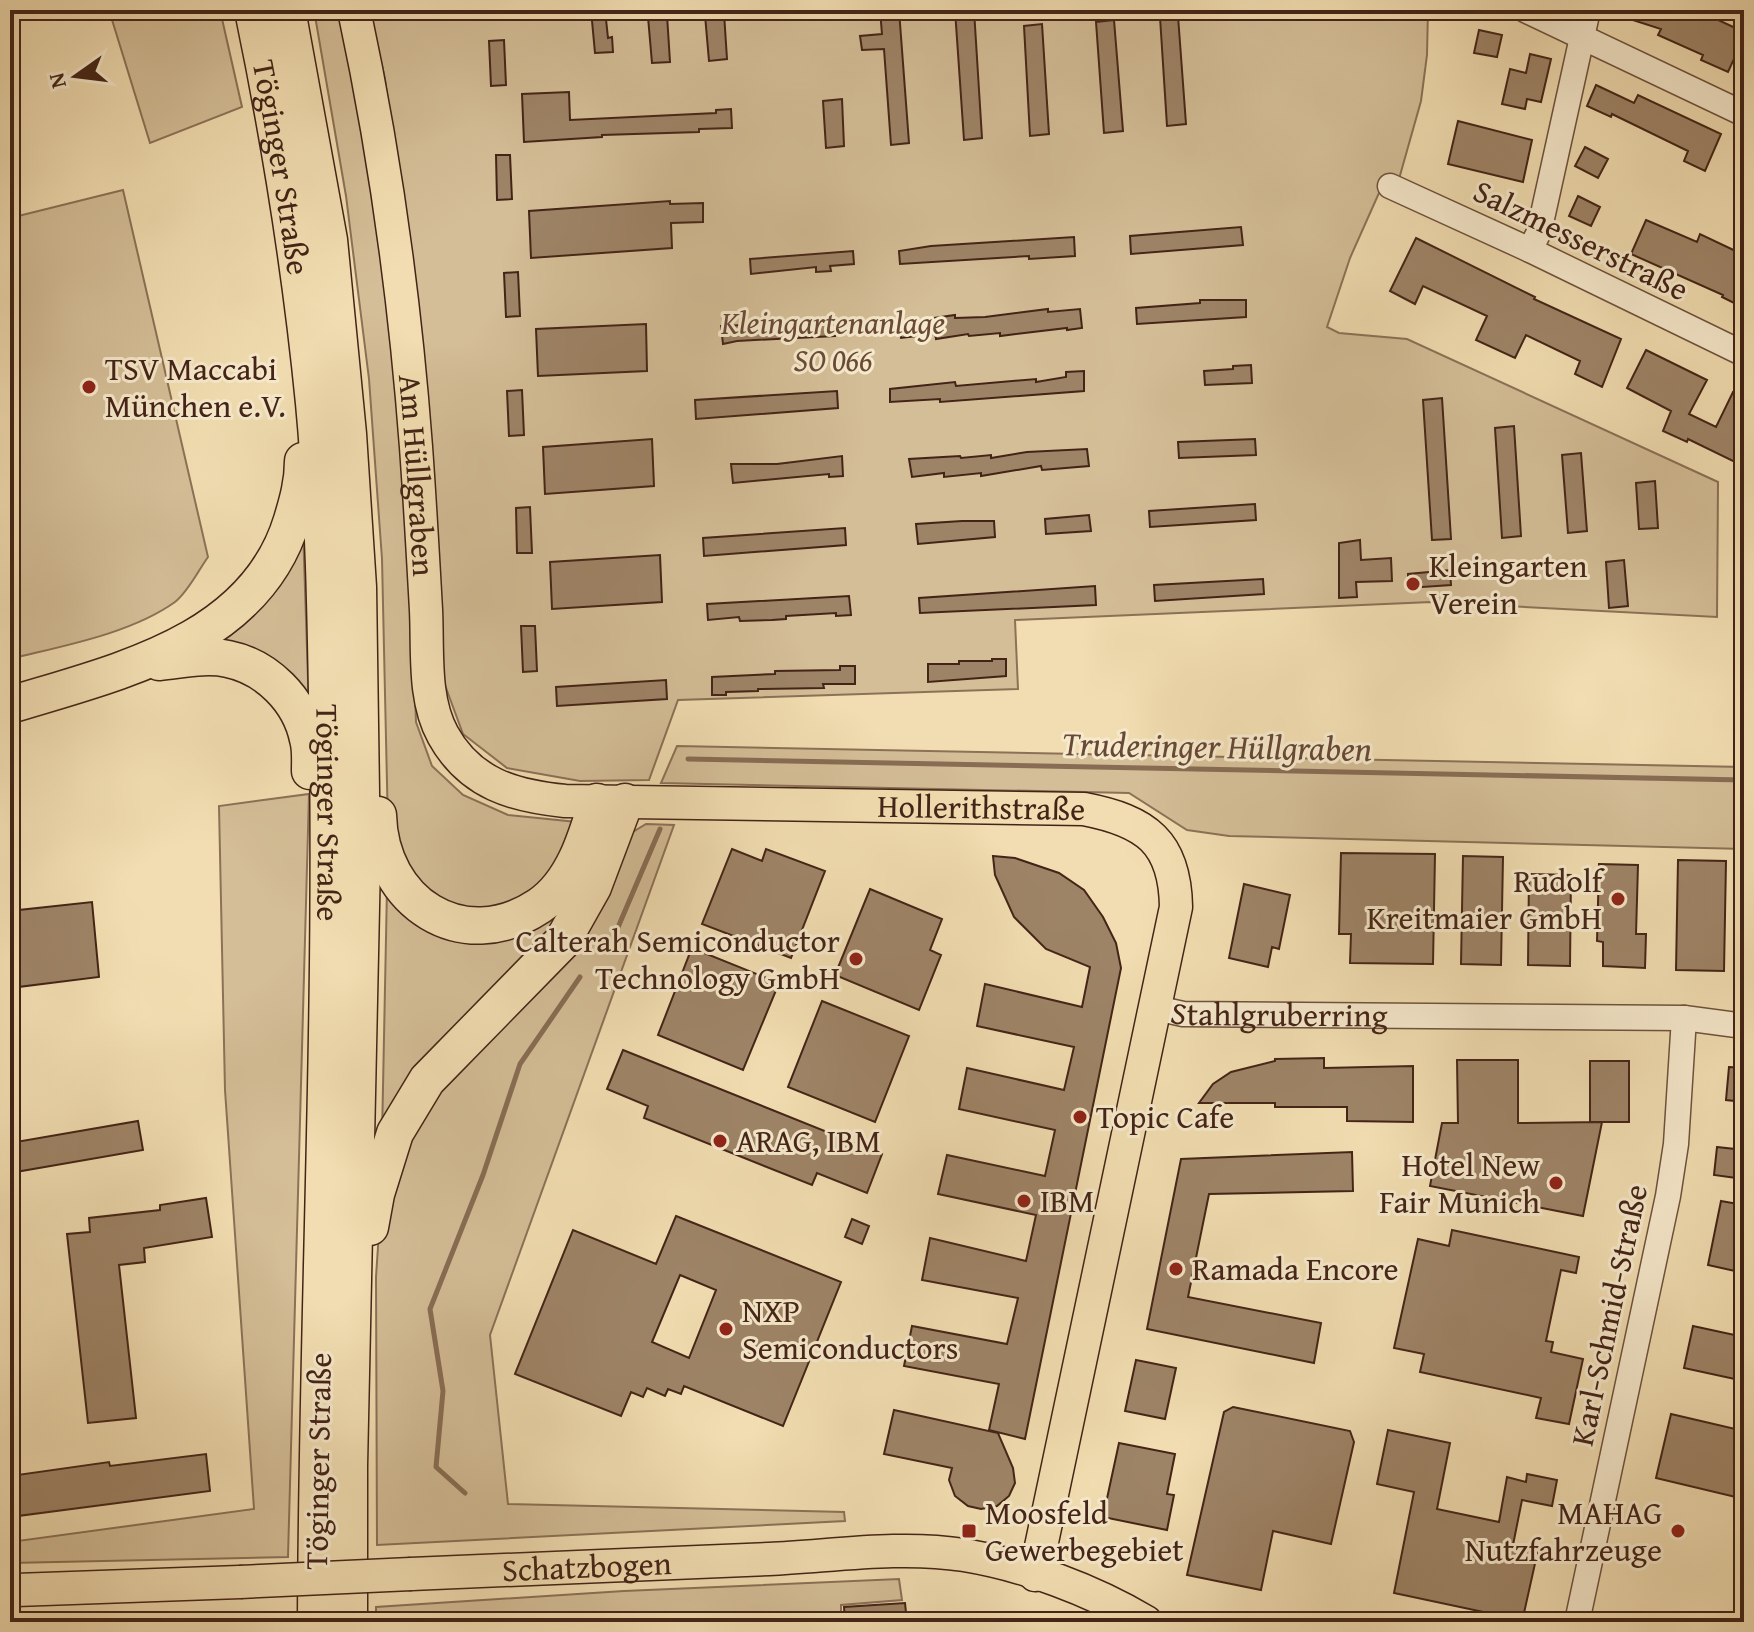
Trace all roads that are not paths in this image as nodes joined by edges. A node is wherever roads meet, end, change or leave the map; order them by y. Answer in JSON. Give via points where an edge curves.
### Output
{"nodes":[{"id":1,"x":253,"y":10,"type":"edge"},
{"id":2,"x":287,"y":10,"type":"edge"},
{"id":3,"x":354,"y":10,"type":"edge"},
{"id":4,"x":1525,"y":10,"type":"edge"},
{"id":5,"x":1588,"y":10,"type":"edge"},
{"id":6,"x":1580,"y":36,"type":"junction"},
{"id":7,"x":1744,"y":114,"type":"edge"},
{"id":8,"x":1390,"y":186,"type":"dead end"},
{"id":9,"x":1530,"y":250,"type":"junction"},
{"id":10,"x":1744,"y":354,"type":"edge"},
{"id":11,"x":314,"y":406,"type":"junction"},
{"id":12,"x":359,"y":628,"type":"junction"},
{"id":13,"x":142,"y":664,"type":"junction"},
{"id":14,"x":10,"y":705,"type":"edge"},
{"id":15,"x":611,"y":802,"type":"junction"},
{"id":16,"x":329,"y":877,"type":"junction"},
{"id":17,"x":1156,"y":1008,"type":"junction"},
{"id":18,"x":1684,"y":1018,"type":"junction"},
{"id":19,"x":1744,"y":1026,"type":"edge"},
{"id":20,"x":352,"y":1365,"type":"junction"},
{"id":21,"x":1035,"y":1575,"type":"junction"},
{"id":22,"x":12,"y":1591,"type":"edge"},
{"id":23,"x":316,"y":1622,"type":"edge"},
{"id":24,"x":349,"y":1622,"type":"edge"},
{"id":25,"x":1146,"y":1622,"type":"edge"},
{"id":26,"x":1577,"y":1622,"type":"edge"}],
"edges":[{"from":1,"to":11,"type":"highway","name":"Töginger Straße","via":[[295,245]]},
{"from":2,"to":12,"type":"highway","name":"Töginger Straße","via":[[329,240]]},
{"from":3,"to":15,"type":"main road","name":"Am Hüllgraben","via":[[399,263],[434,711],[448,742],[481,778],[526,797]]},
{"from":4,"to":6,"type":"street"},
{"from":5,"to":6,"type":"street"},
{"from":6,"to":7,"type":"street"},
{"from":6,"to":9,"type":"street","via":[[1539,232]]},
{"from":8,"to":9,"type":"street","name":"Salzmesserstraße"},
{"from":9,"to":10,"type":"street","name":"Salzmesserstraße"},
{"from":11,"to":13,"type":"highway","via":[[302,434],[303,483],[287,536],[268,571],[246,600],[218,621]]},
{"from":11,"to":16,"type":"highway","name":"Töginger Straße","via":[[326,592]]},
{"from":12,"to":15,"type":"highway","via":[[375,677],[378,826],[385,858],[403,892],[423,908],[450,923],[478,927],[511,921],[541,905],[566,879]]},
{"from":12,"to":20,"type":"highway","name":"Töginger Straße","via":[[362,861]]},
{"from":13,"to":14,"type":"highway"},
{"from":13,"to":16,"type":"highway","via":[[227,659],[262,671],[276,683],[308,738],[313,838]]},
{"from":15,"to":17,"type":"main road","name":"Hollerithstraße","via":[[1084,809],[1136,824],[1169,860],[1175,881],[1176,907]]},
{"from":15,"to":20,"type":"highway","via":[[593,887],[562,942],[427,1080],[395,1133],[376,1194],[367,1250],[367,1339]]},
{"from":16,"to":23,"type":"highway","name":"Töginger Straße"},
{"from":17,"to":18,"type":"street","name":"Stahlgruberring","via":[[1183,1014]]},
{"from":17,"to":21,"type":"main road","name":"Stahlgruberring"},
{"from":18,"to":19,"type":"street","name":"Stahlgruberring"},
{"from":18,"to":26,"type":"street","name":"Karl-Schmid-Straße","via":[[1668,1196]]},
{"from":20,"to":24,"type":"highway","name":"Töginger Straße"},
{"from":21,"to":22,"type":"main road","name":"Schatzbogen","bridge":true,"via":[[963,1555],[912,1552]]},
{"from":21,"to":25,"type":"main road","name":"Schatzbogen"}]}
